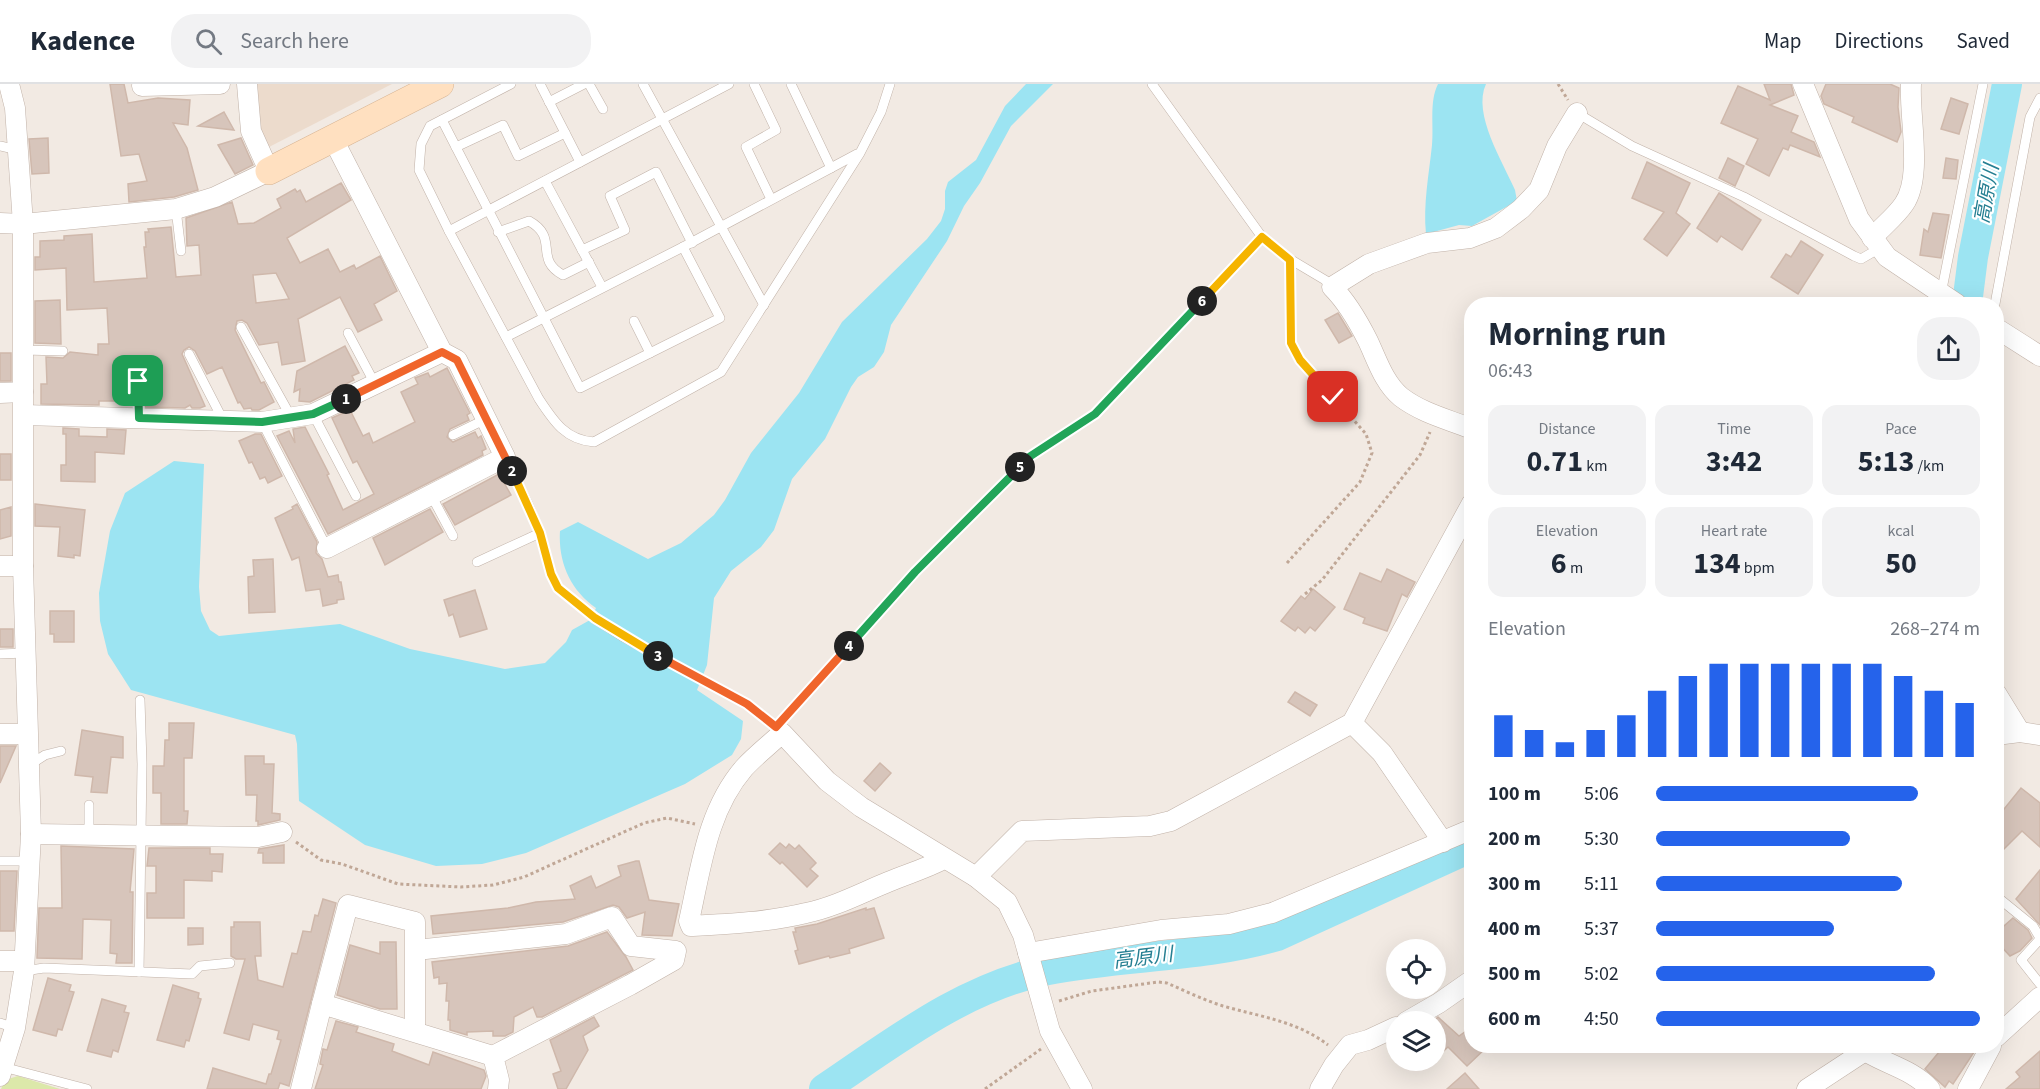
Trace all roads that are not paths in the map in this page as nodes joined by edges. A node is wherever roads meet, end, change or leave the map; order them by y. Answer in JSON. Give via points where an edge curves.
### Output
{"nodes":[{"id":1,"x":9,"y":84,"type":"edge"},
{"id":2,"x":182,"y":84,"type":"edge"},
{"id":3,"x":220,"y":84,"type":"edge"},
{"id":4,"x":248,"y":84,"type":"edge"},
{"id":5,"x":440,"y":84,"type":"edge"},
{"id":6,"x":511,"y":84,"type":"edge"},
{"id":7,"x":540,"y":84,"type":"edge"},
{"id":8,"x":584,"y":84,"type":"edge"},
{"id":9,"x":589,"y":84,"type":"edge"},
{"id":10,"x":643,"y":84,"type":"edge"},
{"id":11,"x":705,"y":84,"type":"edge"},
{"id":12,"x":729,"y":84,"type":"edge"},
{"id":13,"x":754,"y":84,"type":"edge"},
{"id":14,"x":791,"y":84,"type":"edge"},
{"id":15,"x":890,"y":84,"type":"edge"},
{"id":16,"x":1152,"y":84,"type":"edge"},
{"id":17,"x":1803,"y":84,"type":"edge"},
{"id":18,"x":1911,"y":84,"type":"edge"},
{"id":19,"x":1983,"y":84,"type":"edge"},
{"id":20,"x":142,"y":86,"type":"dead end"},
{"id":21,"x":711,"y":94,"type":"junction"},
{"id":22,"x":2040,"y":98,"type":"edge"},
{"id":23,"x":549,"y":102,"type":"junction"},
{"id":24,"x":603,"y":110,"type":"dead end"},
{"id":25,"x":1577,"y":113,"type":"joint"},
{"id":26,"x":663,"y":119,"type":"junction"},
{"id":27,"x":442,"y":120,"type":"junction"},
{"id":28,"x":565,"y":133,"type":"junction"},
{"id":29,"x":333,"y":140,"type":"junction"},
{"id":30,"x":456,"y":147,"type":"junction"},
{"id":31,"x":9,"y":148,"type":"edge"},
{"id":32,"x":860,"y":153,"type":"junction"},
{"id":33,"x":580,"y":162,"type":"junction"},
{"id":34,"x":831,"y":168,"type":"junction"},
{"id":35,"x":269,"y":171,"type":"junction"},
{"id":36,"x":545,"y":181,"type":"junction"},
{"id":37,"x":771,"y":199,"type":"junction"},
{"id":38,"x":176,"y":209,"type":"junction"},
{"id":39,"x":488,"y":211,"type":"junction"},
{"id":40,"x":0,"y":223,"type":"edge"},
{"id":41,"x":23,"y":224,"type":"junction"},
{"id":42,"x":721,"y":227,"type":"junction"},
{"id":43,"x":449,"y":231,"type":"junction"},
{"id":44,"x":498,"y":232,"type":"junction"},
{"id":45,"x":1262,"y":237,"type":"junction"},
{"id":46,"x":1876,"y":243,"type":"junction"},
{"id":47,"x":687,"y":245,"type":"junction"},
{"id":48,"x":582,"y":250,"type":"junction"},
{"id":49,"x":181,"y":251,"type":"dead end"},
{"id":50,"x":589,"y":262,"type":"junction"},
{"id":51,"x":602,"y":287,"type":"junction"},
{"id":52,"x":1332,"y":287,"type":"junction"},
{"id":53,"x":1941,"y":297,"type":"edge"},
{"id":54,"x":1947,"y":297,"type":"edge"},
{"id":55,"x":1996,"y":297,"type":"edge"},
{"id":56,"x":764,"y":305,"type":"junction"},
{"id":57,"x":542,"y":318,"type":"junction"},
{"id":58,"x":634,"y":321,"type":"dead end"},
{"id":59,"x":241,"y":327,"type":"dead end"},
{"id":60,"x":348,"y":333,"type":"dead end"},
{"id":61,"x":2004,"y":333,"type":"edge"},
{"id":62,"x":506,"y":337,"type":"junction"},
{"id":63,"x":23,"y":350,"type":"junction"},
{"id":64,"x":63,"y":351,"type":"dead end"},
{"id":65,"x":442,"y":352,"type":"junction"},
{"id":66,"x":650,"y":353,"type":"junction"},
{"id":67,"x":189,"y":354,"type":"dead end"},
{"id":68,"x":2040,"y":356,"type":"edge"},
{"id":69,"x":138,"y":381,"type":"dead end"},
{"id":70,"x":375,"y":385,"type":"junction"},
{"id":71,"x":23,"y":392,"type":"junction"},
{"id":72,"x":0,"y":393,"type":"edge"},
{"id":73,"x":313,"y":414,"type":"junction"},
{"id":74,"x":24,"y":415,"type":"junction"},
{"id":75,"x":139,"y":418,"type":"junction"},
{"id":76,"x":292,"y":418,"type":"junction"},
{"id":77,"x":486,"y":419,"type":"junction"},
{"id":78,"x":223,"y":420,"type":"junction"},
{"id":79,"x":262,"y":422,"type":"junction"},
{"id":80,"x":1464,"y":426,"type":"edge"},
{"id":81,"x":453,"y":435,"type":"dead end"},
{"id":82,"x":505,"y":457,"type":"junction"},
{"id":83,"x":431,"y":495,"type":"junction"},
{"id":84,"x":356,"y":496,"type":"dead end"},
{"id":85,"x":1464,"y":518,"type":"edge"},
{"id":86,"x":540,"y":533,"type":"junction"},
{"id":87,"x":453,"y":536,"type":"dead end"},
{"id":88,"x":327,"y":548,"type":"joint"},
{"id":89,"x":477,"y":562,"type":"dead end"},
{"id":90,"x":0,"y":566,"type":"edge"},
{"id":91,"x":23,"y":566,"type":"junction"},
{"id":92,"x":25,"y":653,"type":"junction"},
{"id":93,"x":0,"y":654,"type":"edge"},
{"id":94,"x":140,"y":700,"type":"dead end"},
{"id":95,"x":2004,"y":706,"type":"edge"},
{"id":96,"x":1352,"y":723,"type":"junction"},
{"id":97,"x":779,"y":730,"type":"junction"},
{"id":98,"x":2020,"y":732,"type":"junction"},
{"id":99,"x":0,"y":734,"type":"edge"},
{"id":100,"x":27,"y":734,"type":"junction"},
{"id":101,"x":2004,"y":734,"type":"edge"},
{"id":102,"x":2040,"y":735,"type":"edge"},
{"id":103,"x":61,"y":751,"type":"dead end"},
{"id":104,"x":28,"y":766,"type":"junction"},
{"id":105,"x":89,"y":805,"type":"dead end"},
{"id":106,"x":282,"y":832,"type":"road end"},
{"id":107,"x":1464,"y":833,"type":"edge"},
{"id":108,"x":31,"y":834,"type":"junction"},
{"id":109,"x":89,"y":834,"type":"junction"},
{"id":110,"x":141,"y":835,"type":"junction"},
{"id":111,"x":1443,"y":842,"type":"junction"},
{"id":112,"x":944,"y":859,"type":"junction"},
{"id":113,"x":0,"y":861,"type":"edge"},
{"id":114,"x":28,"y":861,"type":"junction"},
{"id":115,"x":976,"y":877,"type":"junction"},
{"id":116,"x":2004,"y":902,"type":"edge"},
{"id":117,"x":691,"y":926,"type":"junction"},
{"id":118,"x":2040,"y":939,"type":"edge"},
{"id":119,"x":416,"y":950,"type":"junction"},
{"id":120,"x":676,"y":951,"type":"junction"},
{"id":121,"x":1028,"y":952,"type":"junction"},
{"id":122,"x":0,"y":961,"type":"edge"},
{"id":123,"x":230,"y":963,"type":"dead end"},
{"id":124,"x":24,"y":966,"type":"junction"},
{"id":125,"x":139,"y":972,"type":"junction"},
{"id":126,"x":2040,"y":984,"type":"edge"},
{"id":127,"x":1464,"y":986,"type":"edge"},
{"id":128,"x":2040,"y":997,"type":"edge"},
{"id":129,"x":322,"y":1004,"type":"junction"},
{"id":130,"x":1425,"y":1011,"type":"edge"},
{"id":131,"x":7,"y":1025,"type":"edge"},
{"id":132,"x":2004,"y":1030,"type":"edge"},
{"id":133,"x":415,"y":1031,"type":"junction"},
{"id":134,"x":1386,"y":1032,"type":"edge"},
{"id":135,"x":1854,"y":1053,"type":"edge"},
{"id":136,"x":1871,"y":1053,"type":"edge"},
{"id":137,"x":1987,"y":1053,"type":"edge"},
{"id":138,"x":493,"y":1056,"type":"junction"},
{"id":139,"x":2,"y":1071,"type":"edge"},
{"id":140,"x":87,"y":1089,"type":"edge"},
{"id":141,"x":301,"y":1089,"type":"edge"},
{"id":142,"x":498,"y":1089,"type":"edge"},
{"id":143,"x":1082,"y":1089,"type":"edge"},
{"id":144,"x":1320,"y":1089,"type":"edge"},
{"id":145,"x":1807,"y":1089,"type":"edge"},
{"id":146,"x":1930,"y":1089,"type":"edge"},
{"id":147,"x":1968,"y":1089,"type":"edge"}],
"edges":[{"from":1,"to":31,"type":"street","via":[[15,108]]},
{"from":2,"to":3,"type":"street"},
{"from":2,"to":20,"type":"street"},
{"from":4,"to":35,"type":"street","via":[[251,131]]},
{"from":5,"to":29,"type":"street"},
{"from":6,"to":27,"type":"lane"},
{"from":7,"to":23,"type":"lane"},
{"from":8,"to":23,"type":"lane"},
{"from":9,"to":24,"type":"lane"},
{"from":10,"to":26,"type":"lane"},
{"from":11,"to":21,"type":"lane"},
{"from":12,"to":21,"type":"lane"},
{"from":13,"to":37,"type":"lane","via":[[776,130],[746,147]]},
{"from":14,"to":34,"type":"lane"},
{"from":15,"to":32,"type":"lane"},
{"from":16,"to":45,"type":"lane"},
{"from":17,"to":46,"type":"street","via":[[1860,219]]},
{"from":18,"to":46,"type":"street","via":[[1911,188]]},
{"from":19,"to":54,"type":"lane"},
{"from":21,"to":26,"type":"lane"},
{"from":22,"to":55,"type":"lane","via":[[2030,117]]},
{"from":23,"to":28,"type":"lane"},
{"from":25,"to":46,"type":"lane","via":[[1632,146],[1744,197],[1854,256],[1861,259]]},
{"from":25,"to":52,"type":"street","via":[[1557,146],[1539,190],[1496,228],[1470,238],[1427,243],[1390,256]]},
{"from":26,"to":33,"type":"lane"},
{"from":26,"to":42,"type":"lane"},
{"from":27,"to":30,"type":"lane"},
{"from":27,"to":43,"type":"lane","via":[[430,126],[421,144],[419,170]]},
{"from":28,"to":30,"type":"lane","via":[[518,156],[503,124]]},
{"from":28,"to":33,"type":"lane"},
{"from":29,"to":35,"type":"street"},
{"from":29,"to":65,"type":"street"},
{"from":30,"to":39,"type":"lane"},
{"from":31,"to":41,"type":"street"},
{"from":32,"to":34,"type":"lane"},
{"from":32,"to":56,"type":"lane"},
{"from":33,"to":36,"type":"lane"},
{"from":34,"to":37,"type":"lane"},
{"from":35,"to":38,"type":"street","via":[[214,197]]},
{"from":36,"to":39,"type":"lane"},
{"from":36,"to":48,"type":"lane"},
{"from":37,"to":42,"type":"lane"},
{"from":38,"to":41,"type":"street"},
{"from":38,"to":49,"type":"lane"},
{"from":39,"to":43,"type":"lane"},
{"from":39,"to":44,"type":"lane"},
{"from":40,"to":41,"type":"street"},
{"from":41,"to":63,"type":"street"},
{"from":42,"to":47,"type":"lane"},
{"from":42,"to":56,"type":"lane"},
{"from":43,"to":62,"type":"lane"},
{"from":44,"to":50,"type":"lane","via":[[530,221],[540,227],[545,235],[547,261],[562,275]]},
{"from":44,"to":57,"type":"lane"},
{"from":45,"to":52,"type":"lane"},
{"from":45,"to":97,"type":"lane","via":[[1095,414],[1029,457],[915,572]]},
{"from":46,"to":53,"type":"street","via":[[1887,257]]},
{"from":47,"to":48,"type":"lane","via":[[656,172],[610,196],[625,230]]},
{"from":47,"to":51,"type":"lane"},
{"from":47,"to":66,"type":"lane","via":[[720,318]]},
{"from":48,"to":50,"type":"lane"},
{"from":50,"to":51,"type":"lane"},
{"from":51,"to":57,"type":"lane"},
{"from":52,"to":80,"type":"street","via":[[1401,397],[1430,416],[1442,416]]},
{"from":56,"to":62,"type":"lane","via":[[722,372],[594,442],[567,435],[553,421]]},
{"from":57,"to":62,"type":"lane"},
{"from":57,"to":66,"type":"lane","via":[[580,388]]},
{"from":58,"to":66,"type":"lane"},
{"from":59,"to":76,"type":"lane"},
{"from":60,"to":70,"type":"lane"},
{"from":61,"to":68,"type":"street"},
{"from":63,"to":64,"type":"lane"},
{"from":63,"to":71,"type":"street"},
{"from":65,"to":70,"type":"street"},
{"from":65,"to":77,"type":"street","via":[[457,360]]},
{"from":67,"to":78,"type":"lane"},
{"from":69,"to":75,"type":"lane"},
{"from":70,"to":73,"type":"street"},
{"from":71,"to":72,"type":"street"},
{"from":71,"to":74,"type":"street"},
{"from":73,"to":76,"type":"street"},
{"from":73,"to":84,"type":"lane"},
{"from":74,"to":75,"type":"street"},
{"from":74,"to":91,"type":"street"},
{"from":75,"to":78,"type":"street"},
{"from":76,"to":79,"type":"street"},
{"from":77,"to":81,"type":"lane"},
{"from":77,"to":82,"type":"street"},
{"from":78,"to":79,"type":"street"},
{"from":79,"to":88,"type":"lane"},
{"from":82,"to":83,"type":"street"},
{"from":82,"to":86,"type":"lane"},
{"from":83,"to":87,"type":"lane"},
{"from":83,"to":88,"type":"street"},
{"from":85,"to":96,"type":"street"},
{"from":86,"to":89,"type":"lane"},
{"from":86,"to":97,"type":"lane","via":[[558,588],[632,642],[747,704]]},
{"from":90,"to":91,"type":"street"},
{"from":91,"to":92,"type":"street"},
{"from":92,"to":93,"type":"lane"},
{"from":92,"to":100,"type":"street"},
{"from":94,"to":110,"type":"lane"},
{"from":95,"to":98,"type":"street"},
{"from":96,"to":111,"type":"street","via":[[1382,753]]},
{"from":96,"to":115,"type":"street","via":[[1171,821],[1150,826],[1022,831]]},
{"from":97,"to":112,"type":"street","via":[[827,781],[852,801]]},
{"from":97,"to":117,"type":"street","via":[[744,769],[716,814],[706,841]]},
{"from":98,"to":101,"type":"street"},
{"from":98,"to":102,"type":"street"},
{"from":99,"to":100,"type":"street"},
{"from":100,"to":104,"type":"street"},
{"from":103,"to":104,"type":"lane"},
{"from":104,"to":108,"type":"street"},
{"from":105,"to":109,"type":"lane"},
{"from":106,"to":110,"type":"street","via":[[258,837]]},
{"from":107,"to":111,"type":"street"},
{"from":108,"to":109,"type":"street"},
{"from":108,"to":114,"type":"street"},
{"from":109,"to":110,"type":"street"},
{"from":110,"to":125,"type":"lane"},
{"from":111,"to":121,"type":"street","via":[[1272,913],[1229,924],[1161,930]]},
{"from":112,"to":115,"type":"street"},
{"from":112,"to":117,"type":"street","via":[[843,902],[806,913]]},
{"from":113,"to":114,"type":"lane"},
{"from":114,"to":124,"type":"street"},
{"from":115,"to":121,"type":"street","via":[[1007,902]]},
{"from":116,"to":118,"type":"lane","via":[[2033,926]]},
{"from":117,"to":120,"type":"street","via":[[684,930]]},
{"from":118,"to":126,"type":"lane","via":[[2021,960]]},
{"from":119,"to":120,"type":"street","via":[[566,934],[612,917],[631,946]]},
{"from":119,"to":129,"type":"street","via":[[415,922],[348,905]]},
{"from":119,"to":133,"type":"street"},
{"from":120,"to":138,"type":"street","via":[[674,960],[630,986]]},
{"from":121,"to":143,"type":"street","via":[[1050,1031]]},
{"from":122,"to":124,"type":"street"},
{"from":123,"to":125,"type":"lane","via":[[200,966],[192,974]]},
{"from":124,"to":125,"type":"lane"},
{"from":124,"to":131,"type":"street"},
{"from":127,"to":130,"type":"street"},
{"from":128,"to":132,"type":"street"},
{"from":129,"to":133,"type":"street"},
{"from":129,"to":141,"type":"street"},
{"from":131,"to":139,"type":"street"},
{"from":133,"to":138,"type":"street"},
{"from":134,"to":144,"type":"street","via":[[1350,1045]]},
{"from":135,"to":145,"type":"street"},
{"from":136,"to":146,"type":"street","via":[[1919,1077]]},
{"from":137,"to":147,"type":"street"},
{"from":138,"to":142,"type":"street"},
{"from":139,"to":140,"type":"lane"}]}
